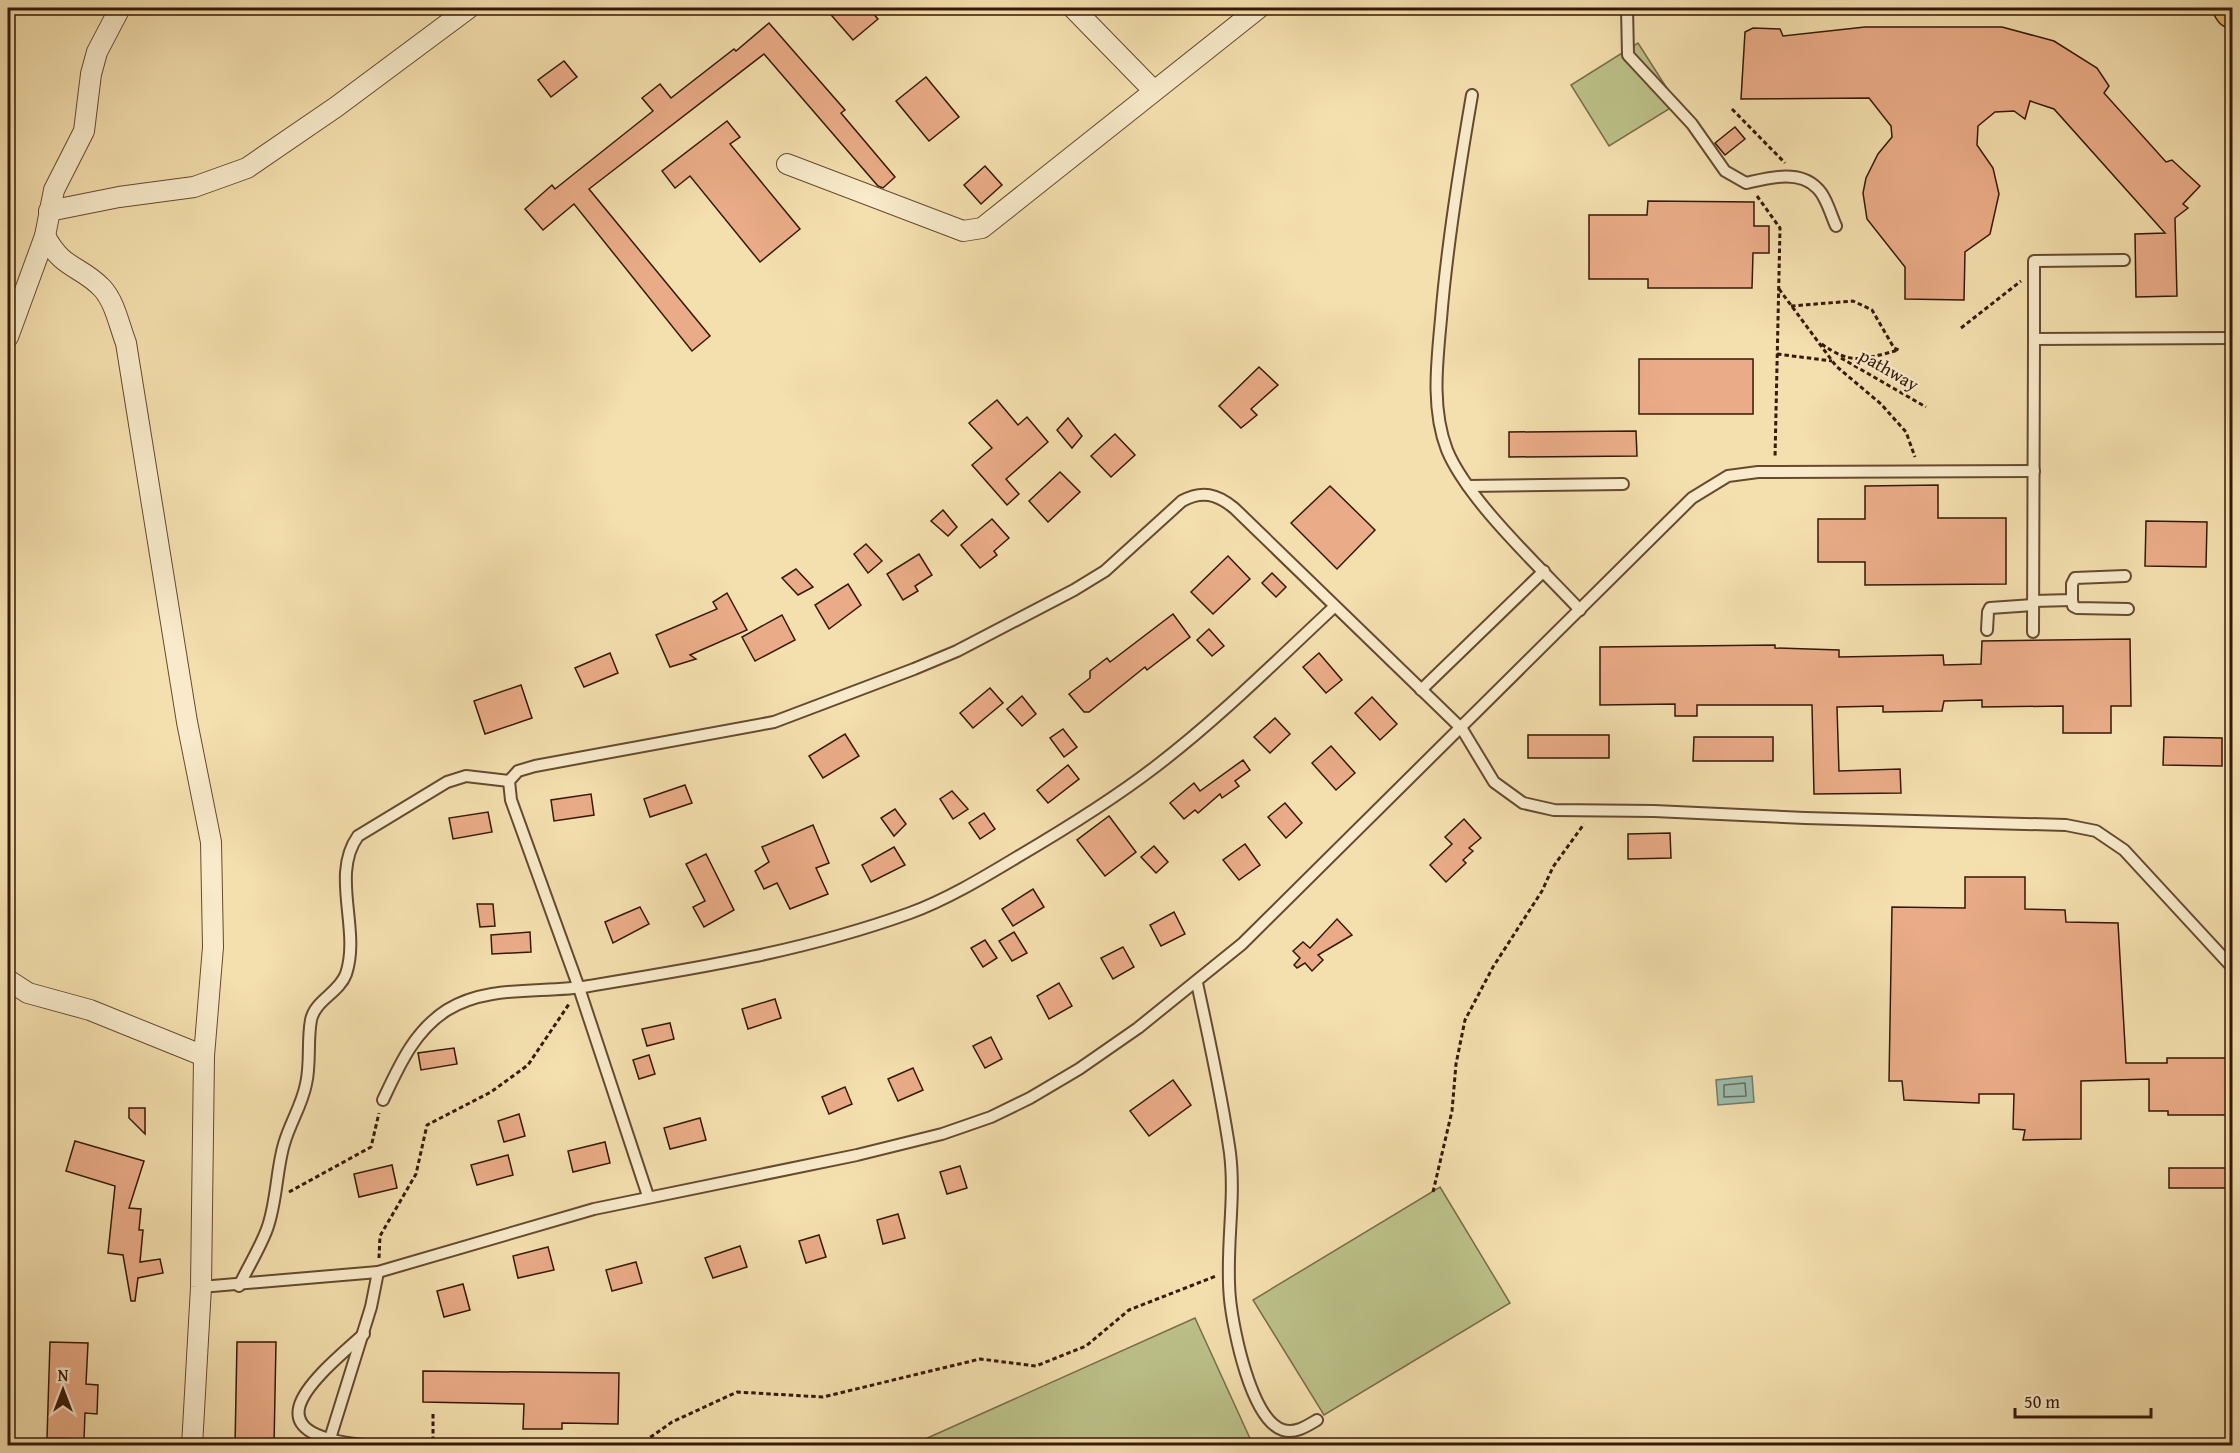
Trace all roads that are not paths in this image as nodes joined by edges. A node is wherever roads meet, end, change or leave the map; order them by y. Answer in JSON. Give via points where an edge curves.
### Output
{"nodes":[{"id":1,"x":120,"y":8,"type":"edge"},
{"id":2,"x":469,"y":8,"type":"edge"},
{"id":3,"x":1073,"y":8,"type":"edge"},
{"id":4,"x":1259,"y":8,"type":"edge"},
{"id":5,"x":1628,"y":8,"type":"edge"},
{"id":6,"x":1153,"y":90,"type":"junction"},
{"id":7,"x":1472,"y":95,"type":"dead end"},
{"id":8,"x":787,"y":164,"type":"dead end"},
{"id":9,"x":49,"y":211,"type":"junction"},
{"id":10,"x":1836,"y":226,"type":"dead end"},
{"id":11,"x":45,"y":236,"type":"junction"},
{"id":12,"x":2124,"y":260,"type":"dead end"},
{"id":13,"x":8,"y":337,"type":"edge"},
{"id":14,"x":2232,"y":338,"type":"edge"},
{"id":15,"x":2034,"y":339,"type":"junction"},
{"id":16,"x":2034,"y":471,"type":"junction"},
{"id":17,"x":1623,"y":484,"type":"dead end"},
{"id":18,"x":1468,"y":486,"type":"junction"},
{"id":19,"x":1544,"y":570,"type":"junction"},
{"id":20,"x":2125,"y":576,"type":"dead end"},
{"id":21,"x":2072,"y":600,"type":"junction"},
{"id":22,"x":2033,"y":603,"type":"junction"},
{"id":23,"x":1334,"y":607,"type":"junction"},
{"id":24,"x":2128,"y":609,"type":"dead end"},
{"id":25,"x":1580,"y":610,"type":"junction"},
{"id":26,"x":1987,"y":630,"type":"dead end"},
{"id":27,"x":2033,"y":632,"type":"dead end"},
{"id":28,"x":1421,"y":690,"type":"junction"},
{"id":29,"x":1462,"y":729,"type":"junction"},
{"id":30,"x":509,"y":781,"type":"junction"},
{"id":31,"x":2232,"y":967,"type":"edge"},
{"id":32,"x":8,"y":980,"type":"edge"},
{"id":33,"x":1197,"y":983,"type":"junction"},
{"id":34,"x":579,"y":988,"type":"junction"},
{"id":35,"x":204,"y":1056,"type":"junction"},
{"id":36,"x":383,"y":1100,"type":"road end"},
{"id":37,"x":648,"y":1196,"type":"junction"},
{"id":38,"x":378,"y":1272,"type":"junction"},
{"id":39,"x":239,"y":1286,"type":"junction"},
{"id":40,"x":201,"y":1287,"type":"junction"},
{"id":41,"x":364,"y":1334,"type":"junction"},
{"id":42,"x":1317,"y":1420,"type":"dead end"},
{"id":43,"x":329,"y":1443,"type":"edge"},
{"id":44,"x":192,"y":1446,"type":"edge"},
{"id":45,"x":375,"y":1446,"type":"edge"}],
"edges":[{"from":1,"to":9,"type":"street","via":[[97,52],[84,131],[59,178]]},
{"from":2,"to":9,"type":"street","via":[[247,168],[194,188],[119,196]]},
{"from":3,"to":6,"type":"street"},
{"from":4,"to":6,"type":"street"},
{"from":5,"to":10,"type":"lane","via":[[1628,55],[1692,124],[1725,171],[1746,183],[1772,177],[1799,177],[1817,188]]},
{"from":6,"to":8,"type":"street","via":[[982,228],[963,231]]},
{"from":7,"to":18,"type":"lane","via":[[1448,241],[1437,371],[1438,417],[1447,450]]},
{"from":9,"to":11,"type":"street"},
{"from":11,"to":13,"type":"street"},
{"from":11,"to":35,"type":"street","via":[[58,258],[100,286],[109,297],[126,343],[187,722],[211,842],[213,947]]},
{"from":12,"to":15,"type":"lane","via":[[2034,261]]},
{"from":14,"to":15,"type":"lane"},
{"from":15,"to":16,"type":"lane"},
{"from":16,"to":22,"type":"lane"},
{"from":16,"to":25,"type":"lane","via":[[1740,473],[1714,483],[1692,498]]},
{"from":17,"to":18,"type":"lane"},
{"from":18,"to":19,"type":"lane"},
{"from":19,"to":25,"type":"lane"},
{"from":19,"to":28,"type":"lane"},
{"from":20,"to":21,"type":"lane","via":[[2075,578]]},
{"from":21,"to":22,"type":"lane"},
{"from":21,"to":24,"type":"lane","via":[[2077,608]]},
{"from":22,"to":26,"type":"lane","via":[[1990,608]]},
{"from":22,"to":27,"type":"lane"},
{"from":23,"to":28,"type":"lane"},
{"from":23,"to":30,"type":"lane","via":[[1222,498],[1194,494],[1105,571],[957,651],[774,722],[534,765],[518,771]]},
{"from":23,"to":34,"type":"lane","via":[[1226,708],[1154,768],[1068,827],[978,881],[912,912],[829,939],[746,960]]},
{"from":25,"to":29,"type":"lane"},
{"from":28,"to":29,"type":"lane"},
{"from":29,"to":31,"type":"lane","via":[[1494,782],[1523,803],[1554,810],[2066,825],[2096,831],[2124,850]]},
{"from":29,"to":33,"type":"lane","via":[[1289,900]]},
{"from":30,"to":34,"type":"lane","via":[[511,800]]},
{"from":30,"to":39,"type":"lane","via":[[466,776],[447,782],[358,836],[350,848],[345,861],[349,906],[346,975],[316,1008],[311,1020],[307,1081],[284,1145],[268,1228]]},
{"from":32,"to":35,"type":"street","via":[[28,993],[90,1010]]},
{"from":33,"to":37,"type":"lane","via":[[1079,1069],[992,1117],[857,1155]]},
{"from":33,"to":42,"type":"lane","via":[[1230,1154],[1233,1197],[1228,1271],[1236,1339],[1254,1393],[1270,1422],[1284,1431],[1300,1430]]},
{"from":34,"to":36,"type":"lane","via":[[483,996],[448,1010],[422,1030],[403,1056]]},
{"from":34,"to":37,"type":"lane"},
{"from":35,"to":40,"type":"street"},
{"from":37,"to":38,"type":"lane"},
{"from":38,"to":39,"type":"lane"},
{"from":38,"to":41,"type":"lane"},
{"from":39,"to":40,"type":"lane"},
{"from":40,"to":44,"type":"street"},
{"from":41,"to":43,"type":"lane"},
{"from":41,"to":43,"type":"lane","via":[[318,1373],[299,1402],[297,1414],[307,1431]]},
{"from":43,"to":45,"type":"lane"}]}
